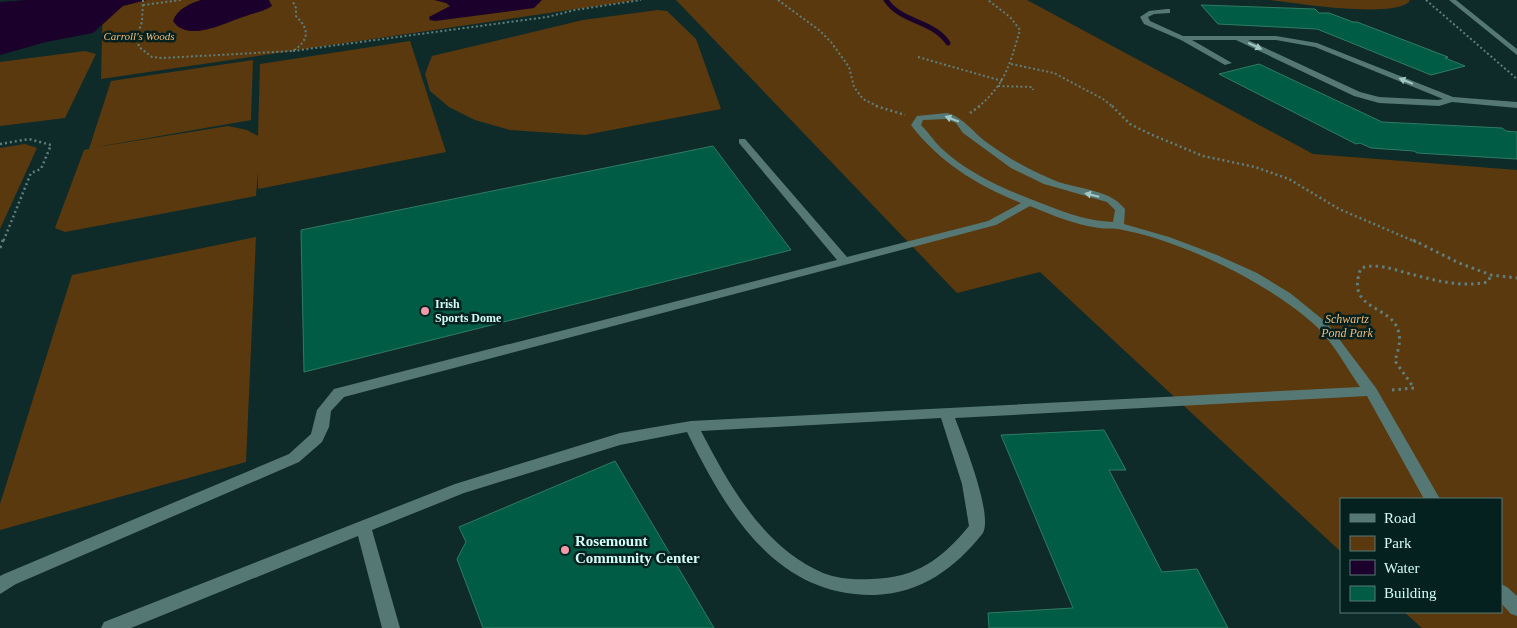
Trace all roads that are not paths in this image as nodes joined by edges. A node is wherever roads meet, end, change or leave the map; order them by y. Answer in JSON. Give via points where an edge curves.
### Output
{"nodes":[{"id":1,"x":1452,"y":0,"type":"edge"},
{"id":2,"x":1167,"y":11,"type":"dead end"},
{"id":3,"x":1182,"y":38,"type":"junction"},
{"id":4,"x":1237,"y":38,"type":"junction"},
{"id":5,"x":1517,"y":53,"type":"edge"},
{"id":6,"x":1228,"y":63,"type":"dead end"},
{"id":7,"x":1451,"y":99,"type":"junction"},
{"id":8,"x":1517,"y":106,"type":"edge"},
{"id":9,"x":742,"y":141,"type":"dead end"},
{"id":10,"x":1028,"y":203,"type":"junction"},
{"id":11,"x":1118,"y":226,"type":"junction"},
{"id":12,"x":845,"y":262,"type":"junction"},
{"id":13,"x":1371,"y":391,"type":"junction"},
{"id":14,"x":946,"y":412,"type":"junction"},
{"id":15,"x":691,"y":426,"type":"junction"},
{"id":16,"x":1431,"y":498,"type":"edge"},
{"id":17,"x":363,"y":526,"type":"junction"},
{"id":18,"x":0,"y":586,"type":"edge"},
{"id":19,"x":1502,"y":593,"type":"edge"},
{"id":20,"x":1517,"y":608,"type":"edge"},
{"id":21,"x":110,"y":628,"type":"edge"},
{"id":22,"x":391,"y":628,"type":"edge"}],
"edges":[{"from":1,"to":5,"type":"street"},
{"from":2,"to":3,"type":"street","via":[[1148,13],[1144,18]]},
{"from":3,"to":4,"type":"street"},
{"from":3,"to":6,"type":"street"},
{"from":7,"to":4,"type":"street","one_way":true,"via":[[1317,44],[1276,38]]},
{"from":4,"to":7,"type":"street","one_way":true,"via":[[1357,94],[1379,100],[1439,103]]},
{"from":7,"to":8,"type":"street"},
{"from":9,"to":12,"type":"street"},
{"from":10,"to":11,"type":"street","via":[[1098,225]]},
{"from":11,"to":10,"type":"street","one_way":true,"via":[[1120,209],[1112,200],[1048,182],[1015,166],[984,146],[959,121],[947,116],[920,118],[916,125],[938,150],[983,182]]},
{"from":10,"to":12,"type":"street","via":[[992,223]]},
{"from":11,"to":13,"type":"street","via":[[1166,239],[1213,257],[1286,296],[1323,326]]},
{"from":12,"to":18,"type":"street","via":[[339,393],[324,410],[323,424],[315,443],[294,458]]},
{"from":13,"to":14,"type":"street"},
{"from":13,"to":16,"type":"street"},
{"from":14,"to":15,"type":"street"},
{"from":14,"to":15,"type":"street","via":[[970,478],[976,502],[977,528],[962,548],[942,564],[917,580],[889,588],[848,586],[817,579],[789,562],[762,538],[729,495]]},
{"from":15,"to":17,"type":"street","via":[[620,439],[479,482]]},
{"from":17,"to":21,"type":"street"},
{"from":17,"to":22,"type":"street"},
{"from":19,"to":20,"type":"street"}]}
